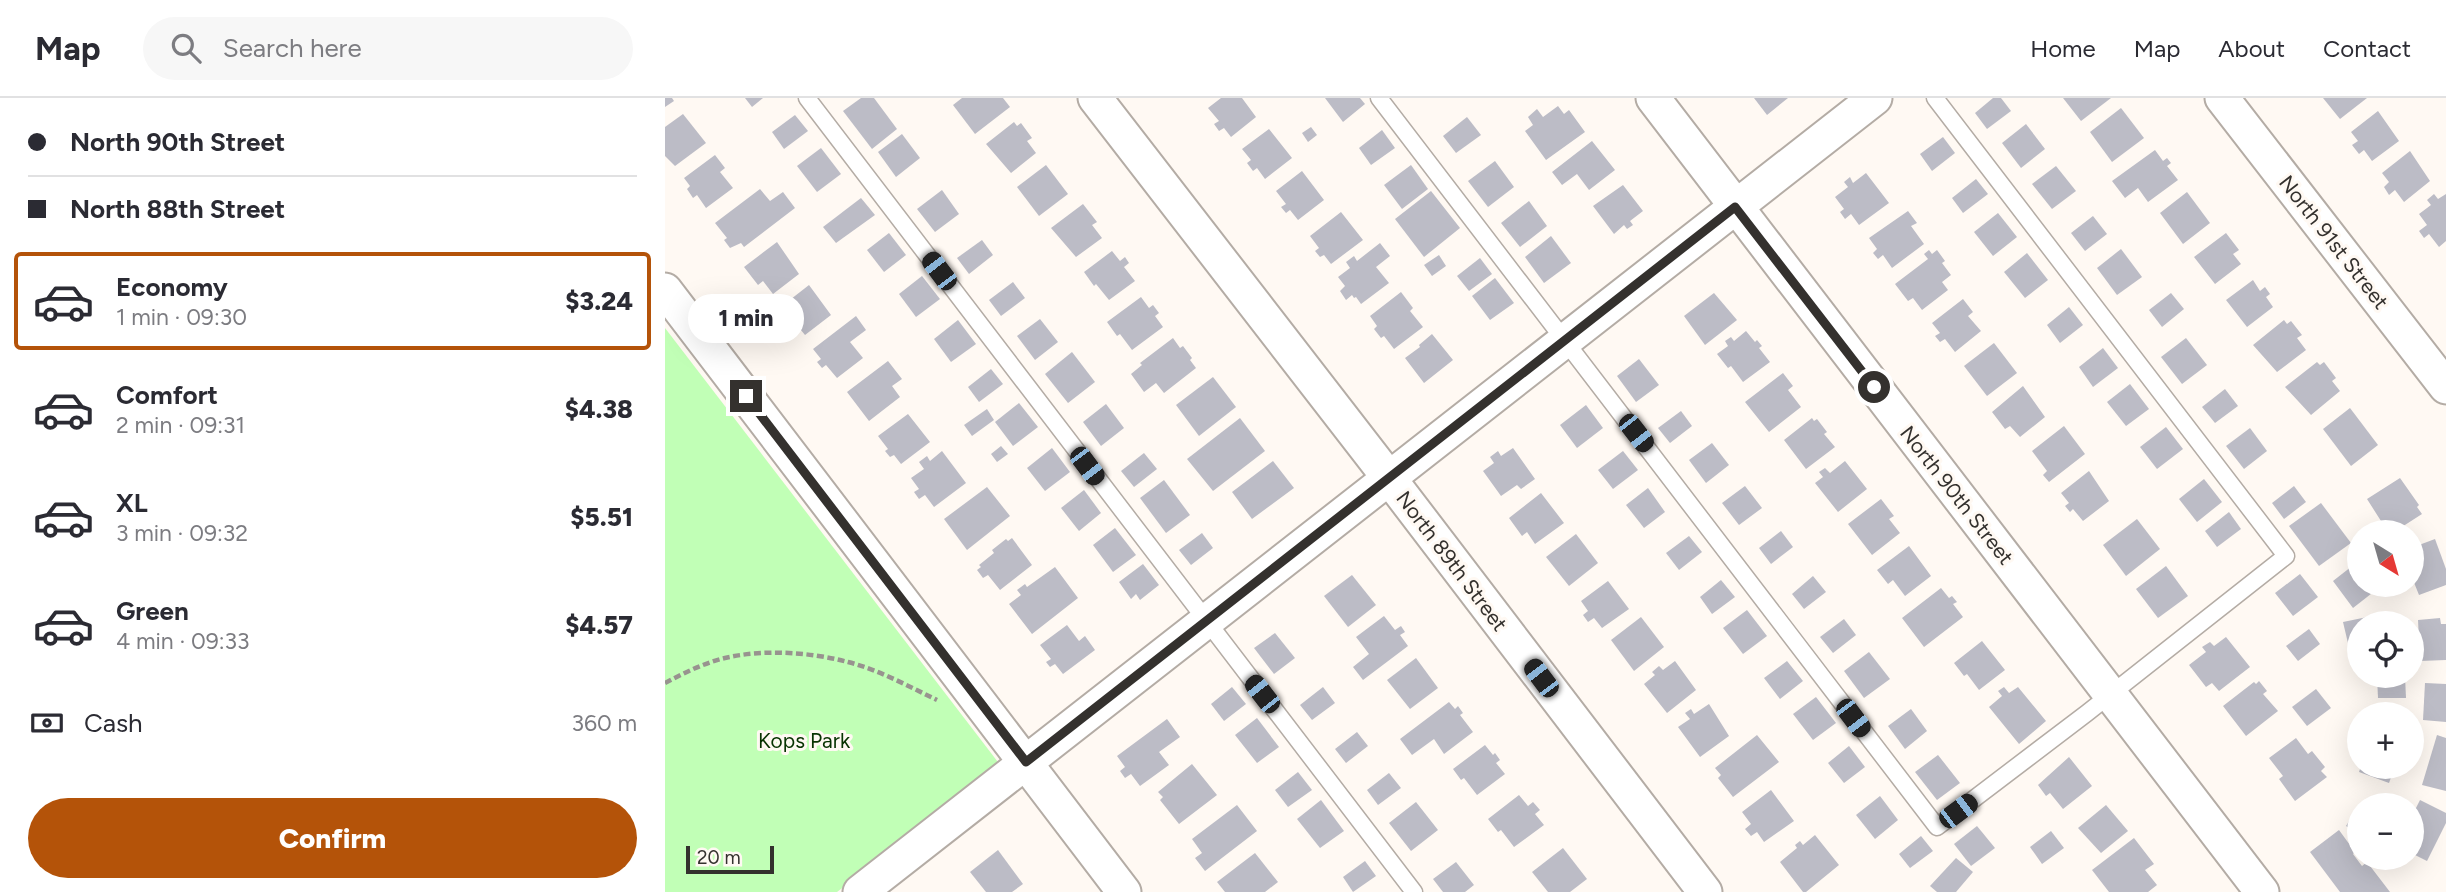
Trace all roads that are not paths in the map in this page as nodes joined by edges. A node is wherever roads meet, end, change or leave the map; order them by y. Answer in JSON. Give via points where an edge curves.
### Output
{"nodes":[{"id":1,"x":807,"y":98,"type":"edge"},
{"id":2,"x":1095,"y":98,"type":"edge"},
{"id":3,"x":1379,"y":98,"type":"edge"},
{"id":4,"x":1653,"y":98,"type":"edge"},
{"id":5,"x":1875,"y":98,"type":"edge"},
{"id":6,"x":1935,"y":98,"type":"edge"},
{"id":7,"x":2222,"y":98,"type":"edge"},
{"id":8,"x":1735,"y":207,"type":"junction"},
{"id":9,"x":665,"y":290,"type":"edge"},
{"id":10,"x":1565,"y":341,"type":"junction"},
{"id":11,"x":2446,"y":387,"type":"edge"},
{"id":12,"x":1389,"y":478,"type":"junction"},
{"id":13,"x":1205,"y":620,"type":"junction"},
{"id":14,"x":2111,"y":694,"type":"junction"},
{"id":15,"x":1026,"y":762,"type":"junction"},
{"id":16,"x":860,"y":892,"type":"edge"},
{"id":17,"x":1124,"y":892,"type":"edge"},
{"id":18,"x":1415,"y":892,"type":"edge"},
{"id":19,"x":1705,"y":892,"type":"edge"},
{"id":20,"x":2262,"y":892,"type":"edge"}],
"edges":[{"from":1,"to":13,"type":"lane"},
{"from":2,"to":12,"type":"street","name":"North 89th Street"},
{"from":3,"to":10,"type":"lane"},
{"from":4,"to":8,"type":"street","name":"North 90th Street"},
{"from":5,"to":8,"type":"street"},
{"from":6,"to":14,"type":"lane","via":[[2286,556]]},
{"from":7,"to":11,"type":"street","name":"North 91st Street"},
{"from":8,"to":10,"type":"street"},
{"from":8,"to":14,"type":"street","name":"North 90th Street"},
{"from":9,"to":15,"type":"street"},
{"from":10,"to":12,"type":"street"},
{"from":10,"to":14,"type":"lane","via":[[1937,827]]},
{"from":12,"to":13,"type":"street"},
{"from":12,"to":19,"type":"street","name":"North 89th Street"},
{"from":13,"to":15,"type":"street"},
{"from":13,"to":18,"type":"lane"},
{"from":14,"to":20,"type":"street","name":"North 90th Street"},
{"from":15,"to":16,"type":"street"},
{"from":15,"to":17,"type":"street"}]}
